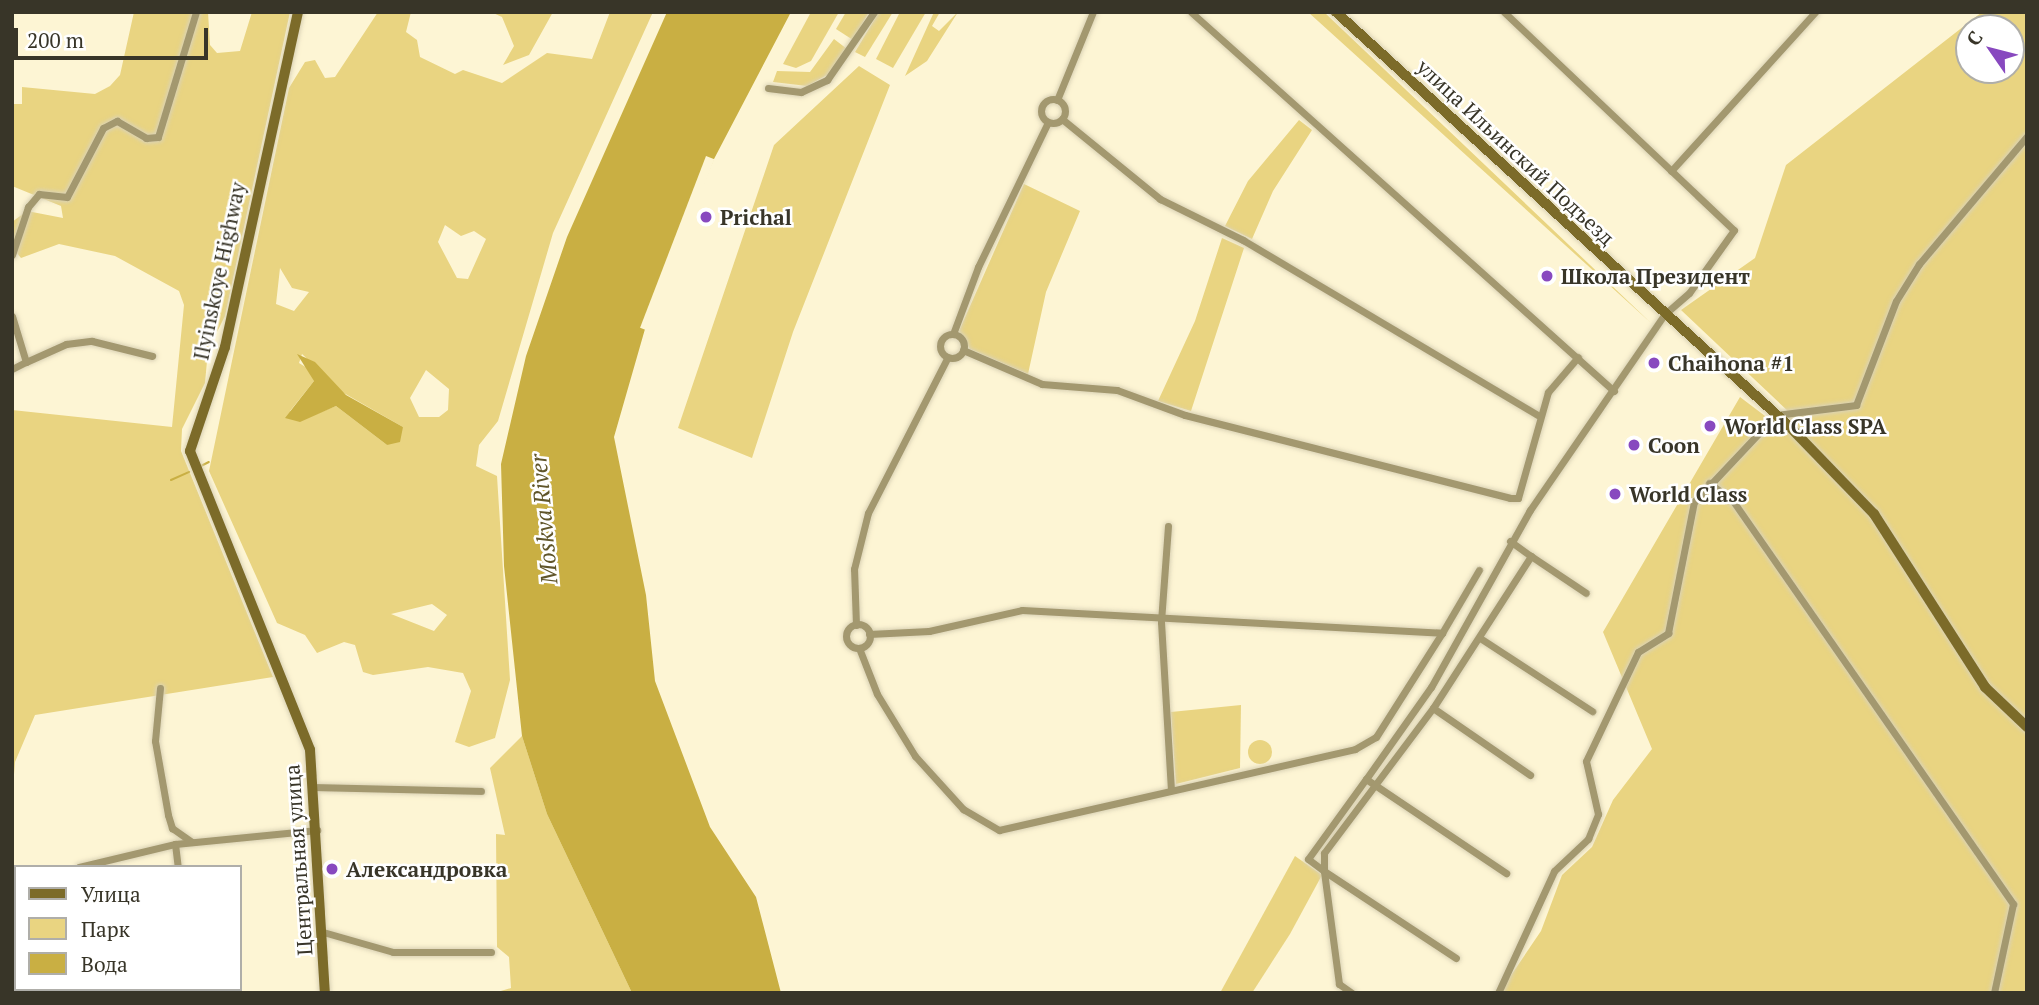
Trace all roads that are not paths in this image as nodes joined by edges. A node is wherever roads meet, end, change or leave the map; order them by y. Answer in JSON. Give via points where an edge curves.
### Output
{"nodes":[{"id":1,"x":196,"y":12,"type":"edge"},
{"id":2,"x":298,"y":12,"type":"edge"},
{"id":3,"x":874,"y":12,"type":"edge"},
{"id":4,"x":1093,"y":12,"type":"edge"},
{"id":5,"x":1191,"y":12,"type":"edge"},
{"id":6,"x":1336,"y":12,"type":"edge"},
{"id":7,"x":1504,"y":12,"type":"edge"},
{"id":8,"x":1815,"y":12,"type":"edge"},
{"id":9,"x":768,"y":88,"type":"dead end"},
{"id":10,"x":1057,"y":100,"type":"junction"},
{"id":11,"x":1062,"y":119,"type":"junction"},
{"id":12,"x":1048,"y":122,"type":"junction"},
{"id":13,"x":2027,"y":136,"type":"edge"},
{"id":14,"x":1671,"y":170,"type":"junction"},
{"id":15,"x":12,"y":255,"type":"edge"},
{"id":16,"x":1664,"y":315,"type":"junction"},
{"id":17,"x":12,"y":316,"type":"edge"},
{"id":18,"x":953,"y":334,"type":"junction"},
{"id":19,"x":963,"y":350,"type":"junction"},
{"id":20,"x":152,"y":356,"type":"dead end"},
{"id":21,"x":948,"y":357,"type":"junction"},
{"id":22,"x":1577,"y":357,"type":"junction"},
{"id":23,"x":26,"y":362,"type":"junction"},
{"id":24,"x":12,"y":369,"type":"edge"},
{"id":25,"x":1614,"y":391,"type":"junction"},
{"id":26,"x":1776,"y":415,"type":"junction"},
{"id":27,"x":1540,"y":416,"type":"junction"},
{"id":28,"x":1709,"y":483,"type":"junction"},
{"id":29,"x":1168,"y":526,"type":"dead end"},
{"id":30,"x":1510,"y":541,"type":"junction"},
{"id":31,"x":1531,"y":556,"type":"junction"},
{"id":32,"x":1479,"y":570,"type":"dead end"},
{"id":33,"x":1586,"y":593,"type":"dead end"},
{"id":34,"x":1161,"y":622,"type":"junction"},
{"id":35,"x":856,"y":625,"type":"junction"},
{"id":36,"x":1442,"y":632,"type":"junction"},
{"id":37,"x":869,"y":634,"type":"junction"},
{"id":38,"x":1480,"y":638,"type":"junction"},
{"id":39,"x":270,"y":648,"type":"joint"},
{"id":40,"x":859,"y":648,"type":"junction"},
{"id":41,"x":160,"y":688,"type":"dead end"},
{"id":42,"x":1433,"y":708,"type":"junction"},
{"id":43,"x":1592,"y":711,"type":"dead end"},
{"id":44,"x":2027,"y":727,"type":"edge"},
{"id":45,"x":1530,"y":775,"type":"dead end"},
{"id":46,"x":1366,"y":779,"type":"junction"},
{"id":47,"x":1375,"y":784,"type":"junction"},
{"id":48,"x":316,"y":787,"type":"junction"},
{"id":49,"x":1171,"y":789,"type":"junction"},
{"id":50,"x":481,"y":791,"type":"dead end"},
{"id":51,"x":318,"y":830,"type":"junction"},
{"id":52,"x":192,"y":842,"type":"junction"},
{"id":53,"x":175,"y":844,"type":"junction"},
{"id":54,"x":87,"y":865,"type":"edge"},
{"id":55,"x":178,"y":865,"type":"edge"},
{"id":56,"x":1324,"y":871,"type":"junction"},
{"id":57,"x":1506,"y":873,"type":"dead end"},
{"id":58,"x":323,"y":932,"type":"junction"},
{"id":59,"x":491,"y":952,"type":"dead end"},
{"id":60,"x":1456,"y":958,"type":"dead end"},
{"id":61,"x":325,"y":993,"type":"edge"},
{"id":62,"x":1352,"y":993,"type":"edge"},
{"id":63,"x":1498,"y":993,"type":"edge"},
{"id":64,"x":1994,"y":993,"type":"edge"}],
"edges":[{"from":1,"to":15,"type":"street","via":[[158,136],[146,138],[117,121],[103,128],[67,197],[39,194],[28,207]]},
{"from":2,"to":39,"type":"main road","name":"Ilyinskoye Highway","via":[[225,347],[190,452],[196,479]]},
{"from":3,"to":9,"type":"street","via":[[827,80],[801,92]]},
{"from":4,"to":10,"type":"street"},
{"from":5,"to":22,"type":"street"},
{"from":6,"to":16,"type":"main road","name":"улица Ильинский Подъезд"},
{"from":7,"to":14,"type":"street"},
{"from":8,"to":14,"type":"street"},
{"from":10,"to":11,"type":"street"},
{"from":10,"to":12,"type":"street","via":[[1042,106]]},
{"from":11,"to":12,"type":"street"},
{"from":11,"to":27,"type":"street","via":[[1160,200],[1243,240]]},
{"from":12,"to":18,"type":"street","via":[[978,267]]},
{"from":13,"to":26,"type":"street","via":[[1919,264],[1896,301],[1856,405]]},
{"from":14,"to":16,"type":"street","via":[[1734,230],[1689,293]]},
{"from":16,"to":25,"type":"street"},
{"from":16,"to":26,"type":"main road","name":"улица Ильинский Подъезд"},
{"from":17,"to":23,"type":"street"},
{"from":18,"to":19,"type":"street"},
{"from":18,"to":21,"type":"street","via":[[940,345]]},
{"from":19,"to":21,"type":"street"},
{"from":19,"to":27,"type":"street","via":[[1054,387],[1117,390],[1185,415],[1510,498],[1518,498]]},
{"from":20,"to":23,"type":"street","via":[[92,341],[66,344]]},
{"from":21,"to":35,"type":"street","via":[[867,513],[854,569]]},
{"from":22,"to":25,"type":"street"},
{"from":22,"to":27,"type":"street","via":[[1548,392]]},
{"from":23,"to":24,"type":"street"},
{"from":25,"to":30,"type":"street"},
{"from":26,"to":28,"type":"street"},
{"from":26,"to":44,"type":"main road","name":"улица Ильинский Подъезд","via":[[1874,514],[1985,687]]},
{"from":28,"to":63,"type":"street","via":[[1689,512],[1687,560],[1668,633],[1638,652],[1586,761],[1598,814],[1588,839],[1554,871]]},
{"from":28,"to":64,"type":"street","via":[[1733,501],[2013,904]]},
{"from":29,"to":34,"type":"street"},
{"from":30,"to":31,"type":"street"},
{"from":30,"to":46,"type":"street","via":[[1432,687]]},
{"from":31,"to":33,"type":"street"},
{"from":31,"to":38,"type":"street"},
{"from":32,"to":36,"type":"street"},
{"from":34,"to":36,"type":"street"},
{"from":34,"to":37,"type":"street","via":[[1022,610],[929,631]]},
{"from":34,"to":49,"type":"street"},
{"from":35,"to":37,"type":"street"},
{"from":35,"to":40,"type":"street","via":[[846,636]]},
{"from":36,"to":49,"type":"street","via":[[1376,737],[1355,749]]},
{"from":37,"to":40,"type":"street"},
{"from":38,"to":42,"type":"street"},
{"from":38,"to":43,"type":"street"},
{"from":39,"to":48,"type":"main road","name":"Центральная улица","via":[[307,737]]},
{"from":40,"to":49,"type":"street","via":[[909,748],[953,799],[995,830]]},
{"from":41,"to":52,"type":"street","via":[[155,741],[168,816],[172,828]]},
{"from":42,"to":45,"type":"street"},
{"from":42,"to":47,"type":"street"},
{"from":46,"to":47,"type":"street"},
{"from":46,"to":56,"type":"street","via":[[1308,859]]},
{"from":47,"to":56,"type":"street","via":[[1324,853]]},
{"from":47,"to":57,"type":"street"},
{"from":48,"to":50,"type":"street"},
{"from":48,"to":51,"type":"main road","name":"Центральная улица"},
{"from":51,"to":52,"type":"street"},
{"from":51,"to":58,"type":"main road","name":"Центральная улица"},
{"from":52,"to":53,"type":"street"},
{"from":53,"to":54,"type":"street"},
{"from":53,"to":55,"type":"street"},
{"from":56,"to":60,"type":"street"},
{"from":56,"to":62,"type":"street","via":[[1339,984]]},
{"from":58,"to":59,"type":"street","via":[[393,952]]},
{"from":58,"to":61,"type":"main road","name":"Центральная улица"}]}
